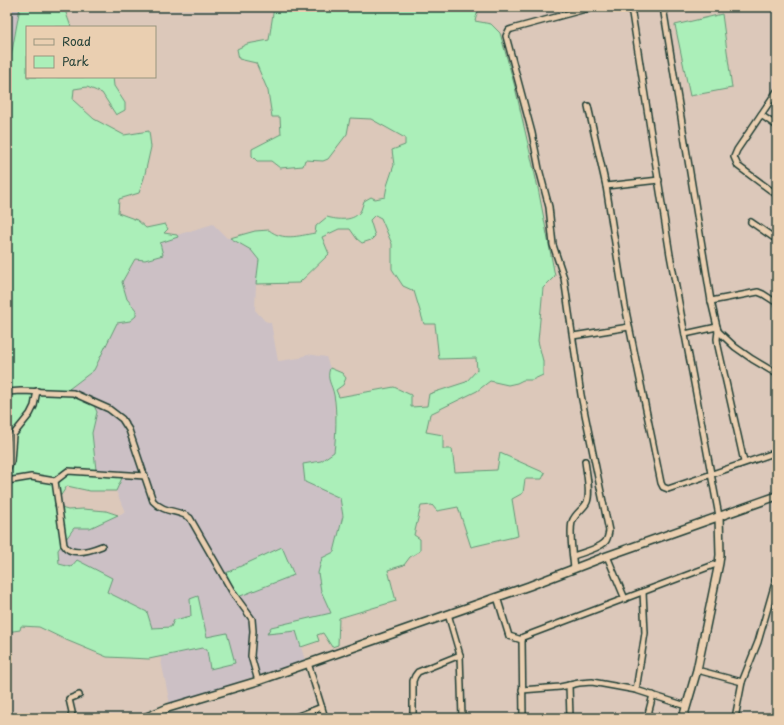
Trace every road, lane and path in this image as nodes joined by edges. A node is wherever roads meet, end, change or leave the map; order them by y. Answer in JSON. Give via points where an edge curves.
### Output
{"nodes":[{"id":1,"x":592,"y":7,"type":"edge"},
{"id":2,"x":631,"y":7,"type":"edge"},
{"id":3,"x":663,"y":7,"type":"edge"},
{"id":4,"x":777,"y":91,"type":"edge"},
{"id":5,"x":588,"y":106,"type":"dead end"},
{"id":6,"x":761,"y":115,"type":"junction"},
{"id":7,"x":777,"y":126,"type":"edge"},
{"id":8,"x":659,"y":180,"type":"junction"},
{"id":9,"x":606,"y":186,"type":"junction"},
{"id":10,"x":777,"y":195,"type":"edge"},
{"id":11,"x":751,"y":222,"type":"dead end"},
{"id":12,"x":777,"y":240,"type":"edge"},
{"id":13,"x":711,"y":300,"type":"junction"},
{"id":14,"x":777,"y":303,"type":"edge"},
{"id":15,"x":629,"y":327,"type":"junction"},
{"id":16,"x":718,"y":329,"type":"junction"},
{"id":17,"x":685,"y":334,"type":"junction"},
{"id":18,"x":573,"y":336,"type":"junction"},
{"id":19,"x":777,"y":374,"type":"edge"},
{"id":20,"x":37,"y":391,"type":"junction"},
{"id":21,"x":7,"y":392,"type":"edge"},
{"id":22,"x":777,"y":452,"type":"edge"},
{"id":23,"x":585,"y":461,"type":"dead end"},
{"id":24,"x":744,"y":462,"type":"junction"},
{"id":25,"x":7,"y":471,"type":"edge"},
{"id":26,"x":711,"y":474,"type":"junction"},
{"id":27,"x":145,"y":476,"type":"junction"},
{"id":28,"x":7,"y":481,"type":"edge"},
{"id":29,"x":55,"y":481,"type":"junction"},
{"id":30,"x":777,"y":496,"type":"edge"},
{"id":31,"x":719,"y":516,"type":"junction"},
{"id":32,"x":102,"y":546,"type":"dead end"},
{"id":33,"x":573,"y":556,"type":"junction"},
{"id":34,"x":607,"y":556,"type":"junction"},
{"id":35,"x":719,"y":563,"type":"junction"},
{"id":36,"x":574,"y":569,"type":"junction"},
{"id":37,"x":777,"y":576,"type":"edge"},
{"id":38,"x":643,"y":592,"type":"junction"},
{"id":39,"x":497,"y":597,"type":"junction"},
{"id":40,"x":624,"y":599,"type":"junction"},
{"id":41,"x":448,"y":614,"type":"junction"},
{"id":42,"x":522,"y":640,"type":"junction"},
{"id":43,"x":460,"y":655,"type":"junction"},
{"id":44,"x":308,"y":663,"type":"junction"},
{"id":45,"x":697,"y":670,"type":"junction"},
{"id":46,"x":258,"y":681,"type":"junction"},
{"id":47,"x":742,"y":682,"type":"junction"},
{"id":48,"x":569,"y":685,"type":"junction"},
{"id":49,"x":522,"y":690,"type":"junction"},
{"id":50,"x":636,"y":690,"type":"junction"},
{"id":51,"x":79,"y":694,"type":"dead end"},
{"id":52,"x":653,"y":695,"type":"junction"},
{"id":53,"x":686,"y":706,"type":"junction"},
{"id":54,"x":322,"y":707,"type":"junction"},
{"id":55,"x":70,"y":718,"type":"edge"},
{"id":56,"x":144,"y":718,"type":"edge"},
{"id":57,"x":294,"y":718,"type":"edge"},
{"id":58,"x":325,"y":718,"type":"edge"},
{"id":59,"x":413,"y":718,"type":"edge"},
{"id":60,"x":462,"y":718,"type":"edge"},
{"id":61,"x":523,"y":718,"type":"edge"},
{"id":62,"x":570,"y":718,"type":"edge"},
{"id":63,"x":647,"y":718,"type":"edge"},
{"id":64,"x":682,"y":718,"type":"edge"},
{"id":65,"x":735,"y":718,"type":"edge"}],
"edges":[{"from":1,"to":18,"type":"street","via":[[509,30],[506,36],[549,207],[553,245],[564,278]]},
{"from":2,"to":8,"type":"street"},
{"from":3,"to":13,"type":"street"},
{"from":4,"to":6,"type":"street"},
{"from":5,"to":9,"type":"street"},
{"from":6,"to":7,"type":"street"},
{"from":6,"to":10,"type":"street","via":[[736,150],[735,162]]},
{"from":8,"to":9,"type":"street"},
{"from":8,"to":17,"type":"street"},
{"from":9,"to":15,"type":"street"},
{"from":11,"to":12,"type":"street"},
{"from":13,"to":14,"type":"street","via":[[758,292]]},
{"from":13,"to":16,"type":"street"},
{"from":15,"to":18,"type":"street"},
{"from":15,"to":26,"type":"street","via":[[663,487],[668,489]]},
{"from":16,"to":17,"type":"street"},
{"from":16,"to":19,"type":"street","via":[[735,347]]},
{"from":16,"to":24,"type":"street","via":[[718,346]]},
{"from":17,"to":26,"type":"street"},
{"from":18,"to":33,"type":"street","via":[[581,395],[609,531],[605,543]]},
{"from":20,"to":21,"type":"street"},
{"from":20,"to":25,"type":"street","via":[[30,414],[14,435],[11,461]]},
{"from":20,"to":27,"type":"street","via":[[73,393],[109,409],[122,419],[129,430]]},
{"from":22,"to":24,"type":"street"},
{"from":23,"to":33,"type":"street","via":[[587,502],[572,522]]},
{"from":24,"to":26,"type":"street"},
{"from":26,"to":31,"type":"street"},
{"from":27,"to":29,"type":"street","via":[[68,471]]},
{"from":27,"to":46,"type":"street","via":[[152,499],[159,508],[190,518],[233,593],[250,615],[253,631],[251,656]]},
{"from":28,"to":29,"type":"street","via":[[31,477]]},
{"from":29,"to":32,"type":"street","via":[[66,548],[71,551],[86,551]]},
{"from":30,"to":31,"type":"street"},
{"from":31,"to":34,"type":"street"},
{"from":31,"to":35,"type":"street"},
{"from":33,"to":36,"type":"street"},
{"from":34,"to":36,"type":"street"},
{"from":34,"to":40,"type":"street"},
{"from":35,"to":38,"type":"street"},
{"from":35,"to":45,"type":"street"},
{"from":36,"to":39,"type":"street"},
{"from":37,"to":47,"type":"street","via":[[758,642]]},
{"from":38,"to":40,"type":"street"},
{"from":38,"to":50,"type":"street","via":[[645,633]]},
{"from":39,"to":41,"type":"street"},
{"from":39,"to":42,"type":"street","via":[[509,636]]},
{"from":40,"to":42,"type":"street","via":[[527,635]]},
{"from":41,"to":43,"type":"street"},
{"from":41,"to":44,"type":"street"},
{"from":42,"to":49,"type":"street"},
{"from":43,"to":59,"type":"street","via":[[418,672],[415,676]]},
{"from":43,"to":60,"type":"street"},
{"from":44,"to":46,"type":"street"},
{"from":44,"to":54,"type":"street"},
{"from":45,"to":47,"type":"street"},
{"from":45,"to":53,"type":"street"},
{"from":46,"to":56,"type":"street","via":[[168,708]]},
{"from":47,"to":65,"type":"street"},
{"from":48,"to":49,"type":"street"},
{"from":48,"to":50,"type":"street","via":[[592,682]]},
{"from":48,"to":62,"type":"street"},
{"from":49,"to":61,"type":"street"},
{"from":50,"to":52,"type":"street"},
{"from":51,"to":55,"type":"street","via":[[69,699],[72,712]]},
{"from":52,"to":53,"type":"street"},
{"from":52,"to":63,"type":"street"},
{"from":53,"to":64,"type":"street"},
{"from":54,"to":57,"type":"street"},
{"from":54,"to":58,"type":"street"}]}
